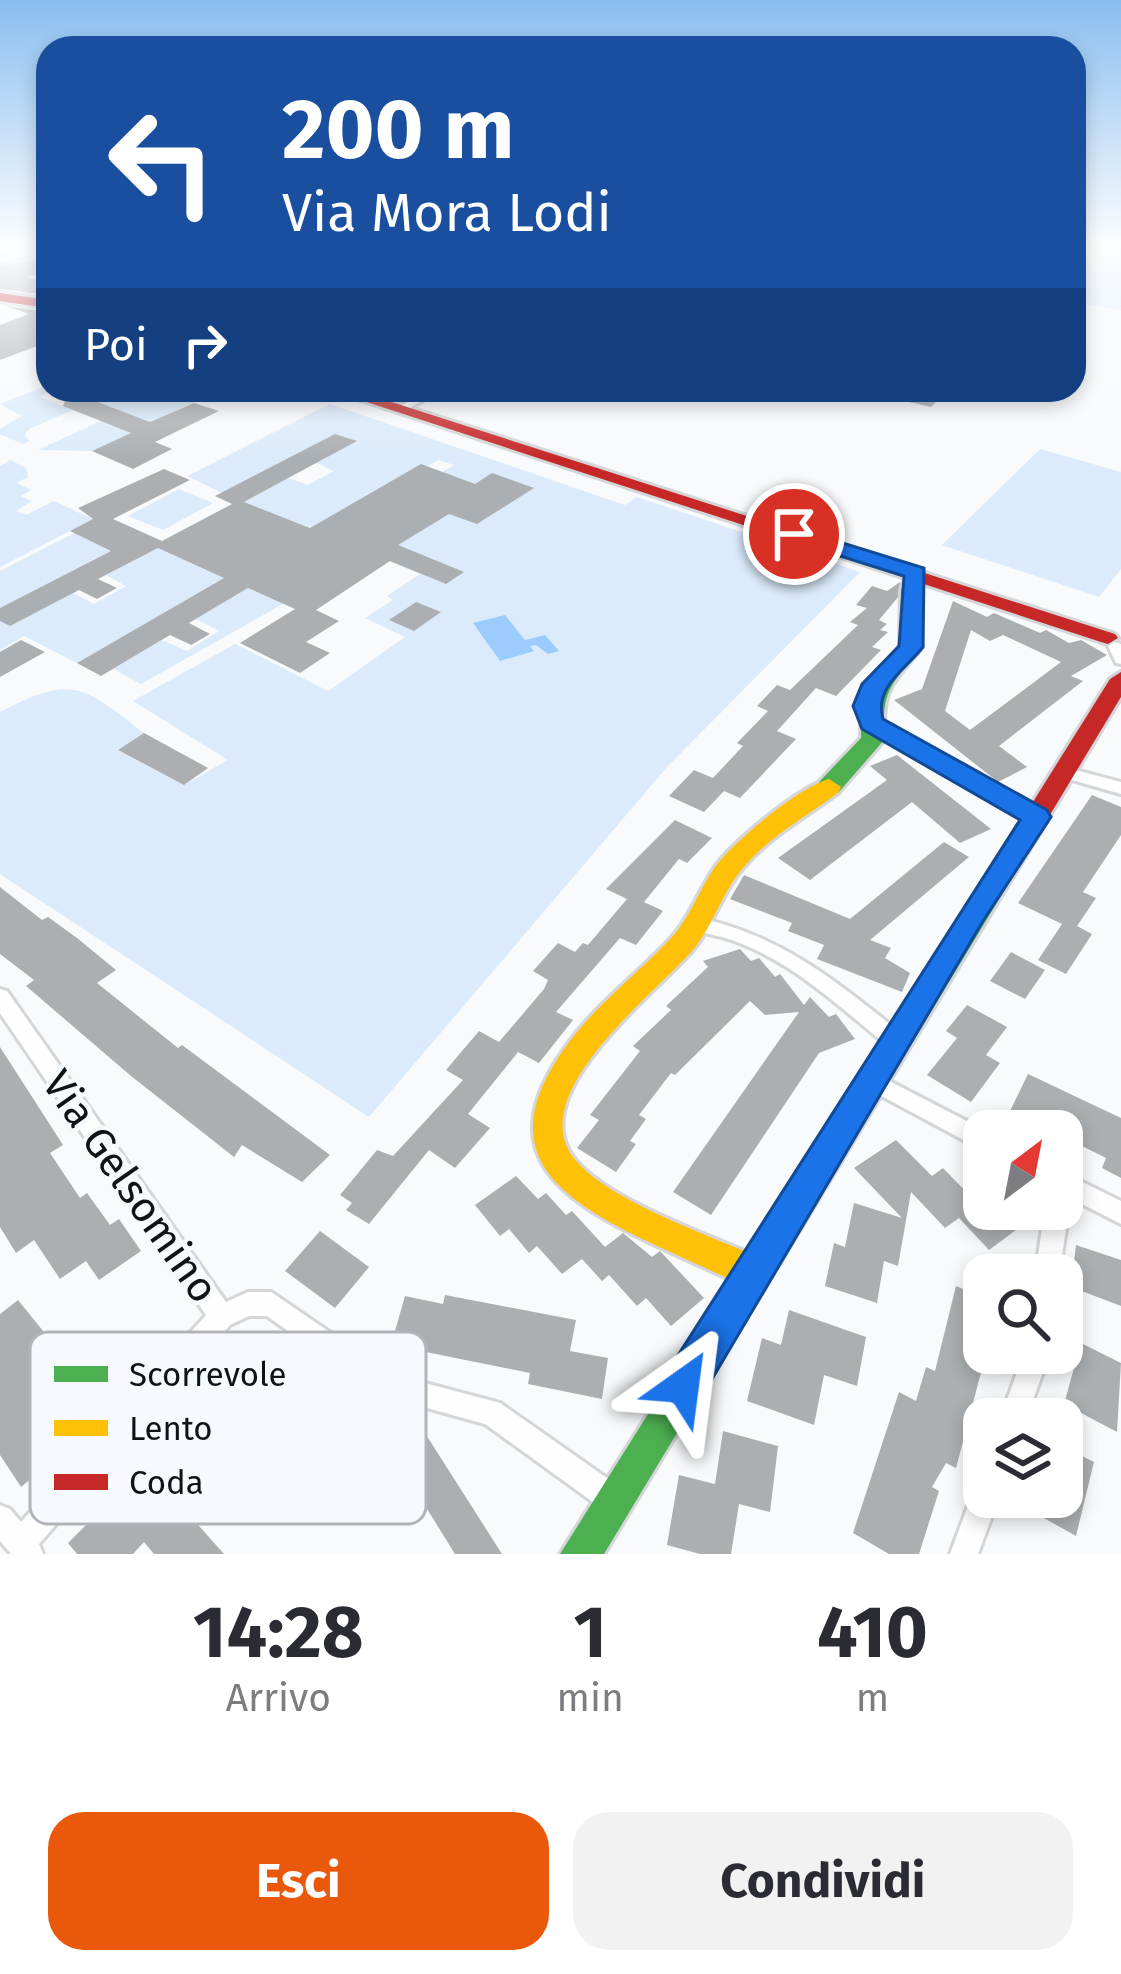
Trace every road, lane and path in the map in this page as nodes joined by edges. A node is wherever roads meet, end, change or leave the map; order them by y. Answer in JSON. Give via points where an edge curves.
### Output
{"nodes":[{"id":1,"x":377,"y":402,"type":"edge"},
{"id":2,"x":413,"y":402,"type":"edge"},
{"id":3,"x":400,"y":409,"type":"junction"},
{"id":4,"x":916,"y":573,"type":"junction"},
{"id":5,"x":1117,"y":640,"type":"edge"},
{"id":6,"x":1121,"y":679,"type":"edge"},
{"id":7,"x":871,"y":724,"type":"junction"},
{"id":8,"x":1064,"y":772,"type":"junction"},
{"id":9,"x":1121,"y":788,"type":"edge"},
{"id":10,"x":1037,"y":817,"type":"junction"},
{"id":11,"x":694,"y":924,"type":"junction"},
{"id":12,"x":0,"y":997,"type":"edge"},
{"id":13,"x":895,"y":1040,"type":"junction"},
{"id":14,"x":870,"y":1080,"type":"junction"},
{"id":15,"x":963,"y":1130,"type":"edge"},
{"id":16,"x":1083,"y":1193,"type":"edge"},
{"id":17,"x":1121,"y":1213,"type":"edge"},
{"id":18,"x":753,"y":1272,"type":"junction"},
{"id":19,"x":221,"y":1316,"type":"junction"},
{"id":20,"x":208,"y":1332,"type":"edge"},
{"id":21,"x":311,"y":1332,"type":"edge"},
{"id":22,"x":426,"y":1395,"type":"edge"},
{"id":23,"x":614,"y":1500,"type":"junction"},
{"id":24,"x":977,"y":1518,"type":"edge"},
{"id":25,"x":0,"y":1519,"type":"edge"},
{"id":26,"x":46,"y":1524,"type":"edge"},
{"id":27,"x":25,"y":1549,"type":"edge"},
{"id":28,"x":586,"y":1552,"type":"edge"},
{"id":29,"x":964,"y":1554,"type":"edge"}],
"edges":[{"from":1,"to":3,"type":"street"},
{"from":2,"to":3,"type":"street"},
{"from":3,"to":4,"type":"street"},
{"from":4,"to":5,"type":"street"},
{"from":4,"to":7,"type":"street","via":[[911,647],[871,689]]},
{"from":6,"to":8,"type":"street"},
{"from":7,"to":10,"type":"street"},
{"from":7,"to":11,"type":"street","via":[[873,740],[862,756],[741,854]]},
{"from":8,"to":9,"type":"street"},
{"from":8,"to":10,"type":"street"},
{"from":10,"to":13,"type":"street"},
{"from":11,"to":13,"type":"street","via":[[759,942]]},
{"from":11,"to":18,"type":"street","via":[[598,1025],[560,1079],[545,1126],[559,1165],[574,1176]]},
{"from":12,"to":19,"type":"street","name":"Via Gelsomino"},
{"from":13,"to":14,"type":"street"},
{"from":14,"to":15,"type":"street"},
{"from":14,"to":18,"type":"street"},
{"from":16,"to":17,"type":"street"},
{"from":18,"to":23,"type":"street"},
{"from":19,"to":20,"type":"street"},
{"from":19,"to":21,"type":"street","via":[[272,1304]]},
{"from":22,"to":23,"type":"street","via":[[491,1412]]},
{"from":23,"to":28,"type":"street"},
{"from":24,"to":29,"type":"street"},
{"from":25,"to":27,"type":"street"},
{"from":26,"to":27,"type":"street"}]}
